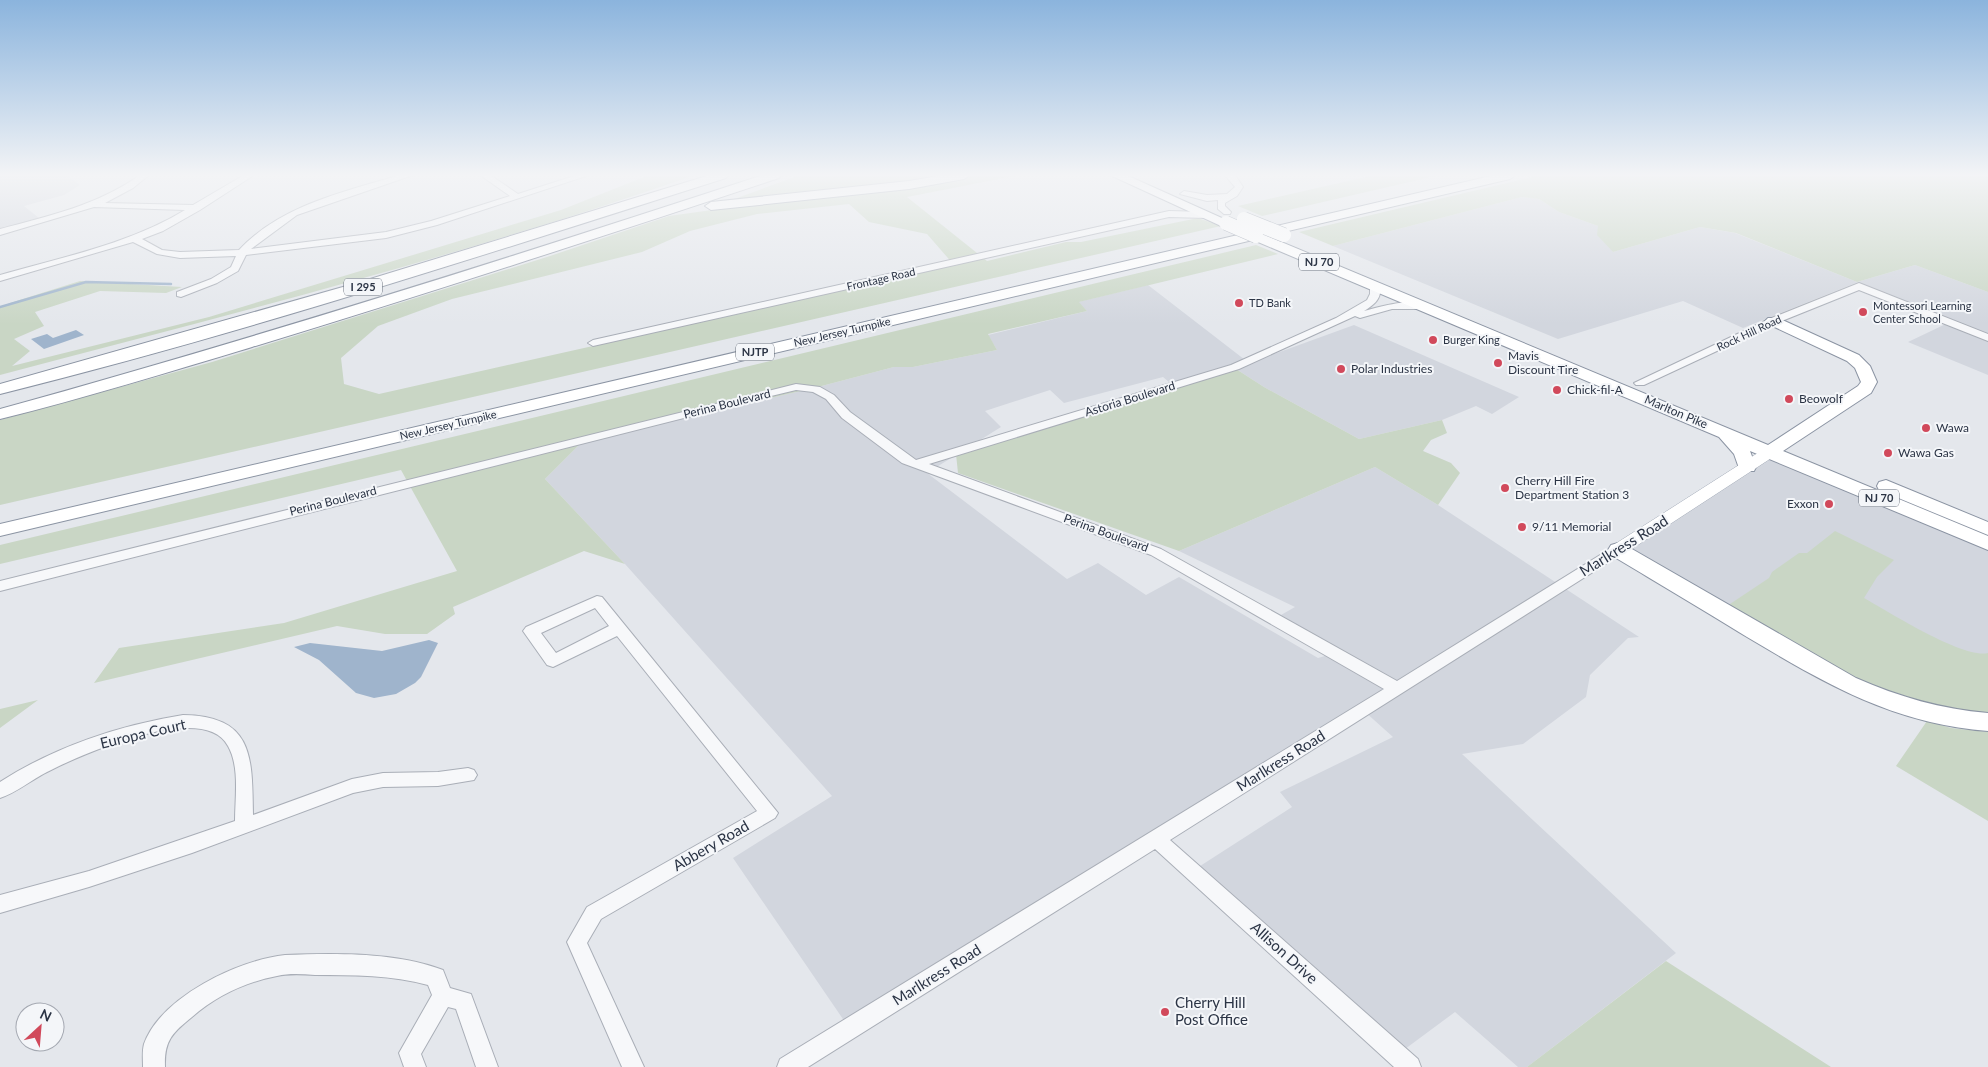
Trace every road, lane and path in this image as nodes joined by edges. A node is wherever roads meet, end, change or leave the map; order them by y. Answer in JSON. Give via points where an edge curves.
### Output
{"nodes":[{"id":1,"x":24,"y":225,"type":"edge"},
{"id":2,"x":167,"y":225,"type":"edge"},
{"id":3,"x":277,"y":225,"type":"edge"},
{"id":4,"x":421,"y":225,"type":"edge"},
{"id":5,"x":563,"y":225,"type":"edge"},
{"id":6,"x":625,"y":225,"type":"edge"},
{"id":7,"x":630,"y":225,"type":"edge"},
{"id":8,"x":1121,"y":225,"type":"edge"},
{"id":9,"x":1239,"y":225,"type":"edge"},
{"id":10,"x":1258,"y":225,"type":"edge"},
{"id":11,"x":1259,"y":225,"type":"edge"},
{"id":12,"x":1298,"y":225,"type":"edge"},
{"id":13,"x":612,"y":229,"type":"junction"},
{"id":14,"x":0,"y":232,"type":"edge"},
{"id":15,"x":134,"y":239,"type":"junction"},
{"id":16,"x":242,"y":253,"type":"junction"},
{"id":17,"x":0,"y":278,"type":"edge"},
{"id":18,"x":1375,"y":286,"type":"junction"},
{"id":19,"x":181,"y":294,"type":"dead end"},
{"id":20,"x":1423,"y":306,"type":"junction"},
{"id":21,"x":1340,"y":320,"type":"junction"},
{"id":22,"x":1772,"y":321,"type":"junction"},
{"id":23,"x":1988,"y":338,"type":"edge"},
{"id":24,"x":593,"y":343,"type":"dead end"},
{"id":25,"x":1640,"y":384,"type":"junction"},
{"id":26,"x":0,"y":389,"type":"edge"},
{"id":27,"x":0,"y":414,"type":"edge"},
{"id":28,"x":1702,"y":423,"type":"junction"},
{"id":29,"x":1777,"y":448,"type":"junction"},
{"id":30,"x":915,"y":464,"type":"junction"},
{"id":31,"x":1748,"y":467,"type":"junction"},
{"id":32,"x":0,"y":517,"type":"edge"},
{"id":33,"x":1988,"y":529,"type":"edge"},
{"id":34,"x":0,"y":530,"type":"edge"},
{"id":35,"x":1988,"y":544,"type":"edge"},
{"id":36,"x":1618,"y":550,"type":"junction"},
{"id":37,"x":0,"y":586,"type":"edge"},
{"id":38,"x":619,"y":628,"type":"junction"},
{"id":39,"x":1396,"y":688,"type":"junction"},
{"id":40,"x":1988,"y":722,"type":"edge"},
{"id":41,"x":468,"y":775,"type":"dead end"},
{"id":42,"x":0,"y":791,"type":"edge"},
{"id":43,"x":244,"y":825,"type":"junction"},
{"id":44,"x":1157,"y":840,"type":"junction"},
{"id":45,"x":0,"y":904,"type":"edge"},
{"id":46,"x":443,"y":996,"type":"junction"},
{"id":47,"x":154,"y":1067,"type":"edge"},
{"id":48,"x":415,"y":1067,"type":"edge"},
{"id":49,"x":487,"y":1067,"type":"edge"},
{"id":50,"x":634,"y":1067,"type":"edge"},
{"id":51,"x":788,"y":1067,"type":"edge"},
{"id":52,"x":1410,"y":1067,"type":"edge"}],
"edges":[{"from":1,"to":14,"type":"street"},
{"from":2,"to":15,"type":"street"},
{"from":3,"to":16,"type":"street"},
{"from":4,"to":16,"type":"street","via":[[386,235]]},
{"from":5,"to":26,"type":"highway","number":"I 295","via":[[231,326]]},
{"from":6,"to":13,"type":"highway","number":"I 295"},
{"from":7,"to":13,"type":"highway"},
{"from":8,"to":24,"type":"street","name":"Frontage Road"},
{"from":9,"to":18,"type":"highway","name":"Marlton Pike","number":"NJ 70","bridge":true,"via":[[1263,239]]},
{"from":10,"to":25,"type":"highway","name":"Marlton Pike","number":"NJ 70","bridge":true},
{"from":11,"to":32,"type":"highway","name":"New Jersey Turnpike","number":"NJTP"},
{"from":12,"to":34,"type":"highway","name":"New Jersey Turnpike","number":"NJTP"},
{"from":13,"to":27,"type":"highway","number":"I 295","via":[[335,317]]},
{"from":15,"to":16,"type":"street","via":[[160,252],[180,255]]},
{"from":15,"to":17,"type":"street"},
{"from":16,"to":19,"type":"street","via":[[235,269]]},
{"from":18,"to":20,"type":"highway","name":"Marlton Pike","number":"NJ 70"},
{"from":18,"to":21,"type":"street","name":"Astoria Boulevard","via":[[1375,299]]},
{"from":20,"to":21,"type":"street","name":"Astoria Boulevard","via":[[1392,306]]},
{"from":20,"to":28,"type":"highway","name":"Marlton Pike","number":"NJ 70"},
{"from":21,"to":30,"type":"street","name":"Astoria Boulevard","via":[[1235,367]]},
{"from":22,"to":23,"type":"street","name":"Rock Hill Road","via":[[1859,286]]},
{"from":22,"to":25,"type":"street","name":"Rock Hill Road"},
{"from":22,"to":29,"type":"highway","via":[[1853,358],[1862,366],[1869,382],[1865,390]]},
{"from":25,"to":29,"type":"highway","name":"Marlton Pike","number":"NJ 70"},
{"from":28,"to":29,"type":"highway","name":"Marlton Pike","number":"NJ 70"},
{"from":28,"to":31,"type":"highway","via":[[1740,448]]},
{"from":29,"to":31,"type":"main road","name":"Marlkress Road"},
{"from":29,"to":33,"type":"highway","name":"Marlton Pike","number":"NJ 70"},
{"from":29,"to":35,"type":"highway","name":"Marlton Pike","number":"NJ 70"},
{"from":30,"to":37,"type":"street","name":"Perina Boulevard","via":[[880,442],[846,415],[830,397],[816,389],[796,387]]},
{"from":30,"to":39,"type":"street","name":"Perina Boulevard","via":[[1156,552]]},
{"from":31,"to":36,"type":"main road","name":"Marlkress Road"},
{"from":36,"to":39,"type":"street","name":"Marlkress Road"},
{"from":36,"to":40,"type":"highway","via":[[1865,694],[1931,714]]},
{"from":38,"to":38,"type":"street","name":"Abbery Road","via":[[597,600],[531,631],[554,661]]},
{"from":38,"to":50,"type":"street","name":"Abbery Road","via":[[769,813],[594,913],[578,942]]},
{"from":39,"to":44,"type":"street","name":"Marlkress Road"},
{"from":41,"to":43,"type":"street","via":[[383,780],[352,786]]},
{"from":42,"to":43,"type":"street","name":"Europa Court","via":[[57,758],[90,746],[152,728],[205,722],[225,730],[235,740],[241,759]]},
{"from":43,"to":45,"type":"street","via":[[89,880]]},
{"from":44,"to":51,"type":"street","name":"Marlkress Road"},
{"from":44,"to":52,"type":"street","name":"Allison Drive"},
{"from":46,"to":47,"type":"street","via":[[436,977],[420,972],[349,964],[277,966],[244,976],[204,995],[180,1013],[164,1029],[154,1046]]},
{"from":46,"to":48,"type":"street","via":[[410,1053]]},
{"from":46,"to":49,"type":"street","via":[[464,1001]]}]}
